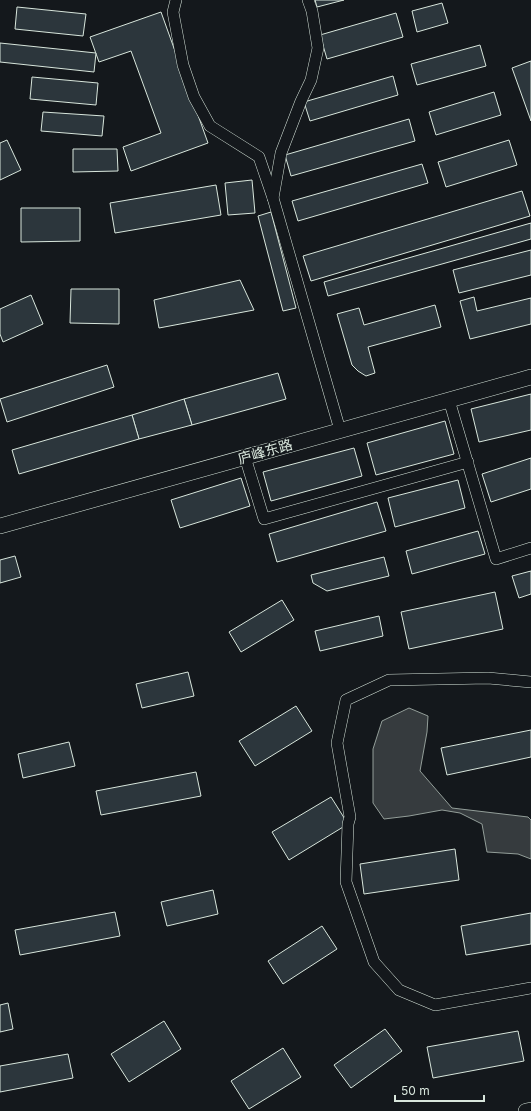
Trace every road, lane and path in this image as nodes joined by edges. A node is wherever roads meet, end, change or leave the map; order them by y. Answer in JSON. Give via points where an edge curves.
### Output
{"nodes":[{"id":1,"x":176,"y":0,"type":"edge"},
{"id":2,"x":308,"y":0,"type":"edge"},
{"id":3,"x":273,"y":198,"type":"junction"},
{"id":4,"x":531,"y":376,"type":"edge"},
{"id":5,"x":449,"y":400,"type":"junction"},
{"id":6,"x":340,"y":430,"type":"junction"},
{"id":7,"x":244,"y":457,"type":"junction"},
{"id":8,"x":468,"y":462,"type":"junction"},
{"id":9,"x":0,"y":526,"type":"edge"},
{"id":10,"x":531,"y":548,"type":"edge"},
{"id":11,"x":531,"y":682,"type":"edge"},
{"id":12,"x":531,"y":988,"type":"edge"},
{"id":13,"x":531,"y":1110,"type":"edge"},
{"id":14,"x":526,"y":1111,"type":"edge"}],
"edges":[{"from":1,"to":3,"type":"street","via":[[173,12],[183,65],[194,97],[210,126],[259,157]]},
{"from":2,"to":3,"type":"street","via":[[318,48],[311,80],[285,143]]},
{"from":3,"to":6,"type":"street"},
{"from":4,"to":5,"type":"main road","name":"庐峰东路"},
{"from":5,"to":6,"type":"main road","name":"庐峰东路"},
{"from":5,"to":8,"type":"street"},
{"from":6,"to":7,"type":"main road","name":"庐峰东路"},
{"from":7,"to":8,"type":"street","via":[[264,519]]},
{"from":7,"to":9,"type":"main road","name":"庐峰东路"},
{"from":8,"to":10,"type":"street","via":[[496,559]]},
{"from":11,"to":12,"type":"street","via":[[488,678],[390,680],[346,700],[337,743],[350,817],[346,882],[374,962],[399,990],[435,1006]]},
{"from":13,"to":14,"type":"main road"}]}
